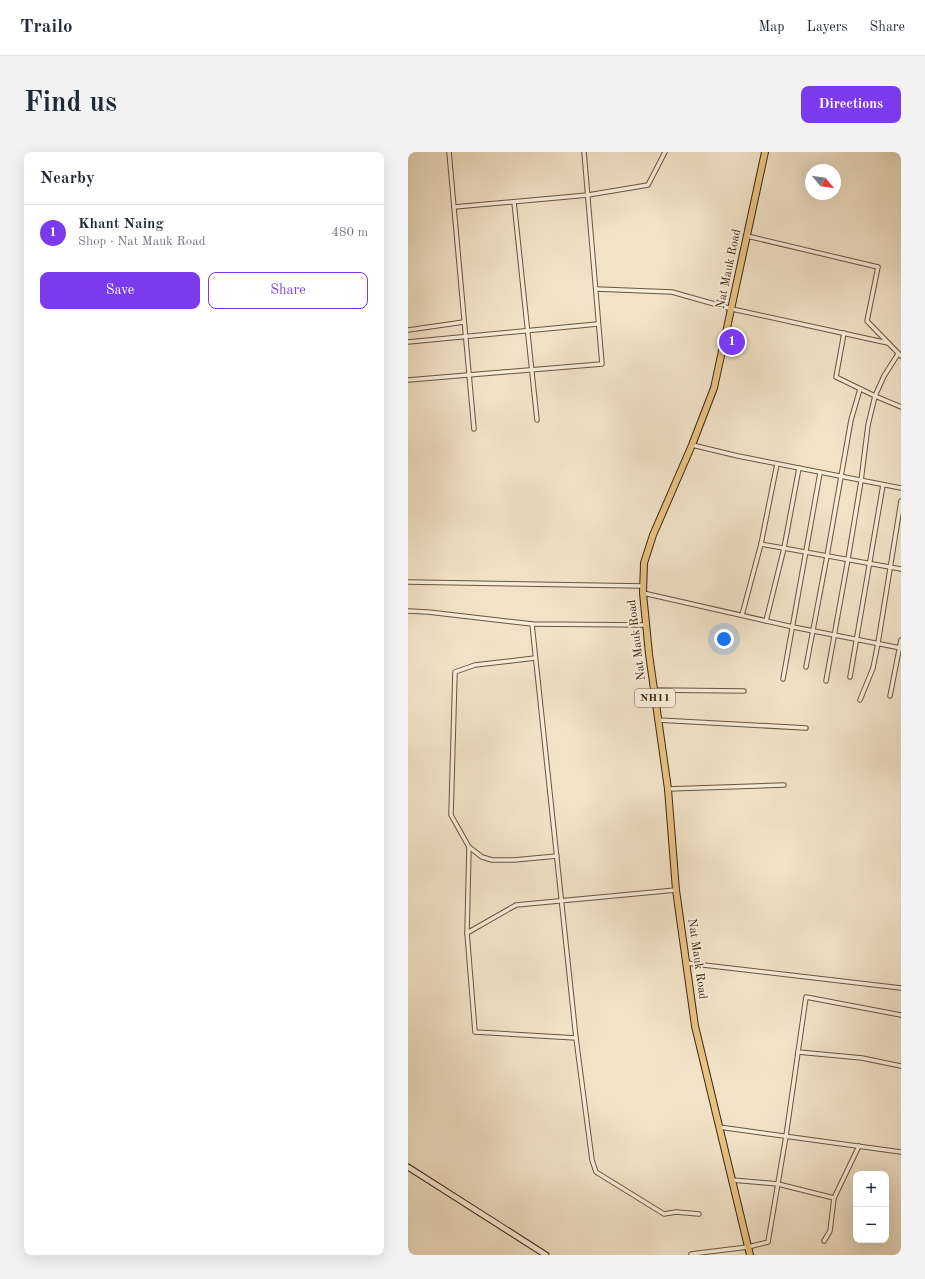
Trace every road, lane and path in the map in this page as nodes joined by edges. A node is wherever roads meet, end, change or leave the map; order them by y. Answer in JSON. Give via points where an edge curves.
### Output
{"nodes":[{"id":1,"x":449,"y":152,"type":"edge"},
{"id":2,"x":584,"y":152,"type":"edge"},
{"id":3,"x":666,"y":152,"type":"edge"},
{"id":4,"x":765,"y":152,"type":"edge"},
{"id":5,"x":588,"y":195,"type":"junction"},
{"id":6,"x":514,"y":202,"type":"junction"},
{"id":7,"x":454,"y":207,"type":"junction"},
{"id":8,"x":747,"y":236,"type":"junction"},
{"id":9,"x":596,"y":289,"type":"junction"},
{"id":10,"x":732,"y":309,"type":"junction"},
{"id":11,"x":464,"y":322,"type":"junction"},
{"id":12,"x":598,"y":324,"type":"junction"},
{"id":13,"x":408,"y":330,"type":"edge"},
{"id":14,"x":528,"y":330,"type":"junction"},
{"id":15,"x":844,"y":333,"type":"junction"},
{"id":16,"x":466,"y":336,"type":"junction"},
{"id":17,"x":408,"y":342,"type":"edge"},
{"id":18,"x":888,"y":343,"type":"junction"},
{"id":19,"x":900,"y":355,"type":"edge"},
{"id":20,"x":533,"y":369,"type":"junction"},
{"id":21,"x":469,"y":375,"type":"junction"},
{"id":22,"x":408,"y":377,"type":"edge"},
{"id":23,"x":408,"y":380,"type":"edge"},
{"id":24,"x":860,"y":389,"type":"junction"},
{"id":25,"x":875,"y":396,"type":"junction"},
{"id":26,"x":901,"y":407,"type":"edge"},
{"id":27,"x":537,"y":420,"type":"dead end"},
{"id":28,"x":474,"y":429,"type":"dead end"},
{"id":29,"x":692,"y":445,"type":"junction"},
{"id":30,"x":777,"y":464,"type":"junction"},
{"id":31,"x":799,"y":468,"type":"junction"},
{"id":32,"x":820,"y":472,"type":"junction"},
{"id":33,"x":840,"y":476,"type":"junction"},
{"id":34,"x":861,"y":481,"type":"junction"},
{"id":35,"x":883,"y":485,"type":"junction"},
{"id":36,"x":901,"y":488,"type":"edge"},
{"id":37,"x":901,"y":501,"type":"edge"},
{"id":38,"x":762,"y":544,"type":"junction"},
{"id":39,"x":784,"y":548,"type":"junction"},
{"id":40,"x":806,"y":552,"type":"junction"},
{"id":41,"x":827,"y":556,"type":"junction"},
{"id":42,"x":848,"y":559,"type":"junction"},
{"id":43,"x":870,"y":563,"type":"junction"},
{"id":44,"x":891,"y":567,"type":"junction"},
{"id":45,"x":901,"y":569,"type":"edge"},
{"id":46,"x":408,"y":582,"type":"edge"},
{"id":47,"x":643,"y":586,"type":"junction"},
{"id":48,"x":642,"y":593,"type":"junction"},
{"id":49,"x":408,"y":611,"type":"edge"},
{"id":50,"x":742,"y":615,"type":"junction"},
{"id":51,"x":766,"y":621,"type":"junction"},
{"id":52,"x":532,"y":624,"type":"junction"},
{"id":53,"x":646,"y":625,"type":"junction"},
{"id":54,"x":793,"y":627,"type":"junction"},
{"id":55,"x":812,"y":631,"type":"junction"},
{"id":56,"x":834,"y":635,"type":"junction"},
{"id":57,"x":857,"y":639,"type":"junction"},
{"id":58,"x":901,"y":640,"type":"edge"},
{"id":59,"x":878,"y":644,"type":"junction"},
{"id":60,"x":900,"y":648,"type":"edge"},
{"id":61,"x":536,"y":658,"type":"junction"},
{"id":62,"x":806,"y":667,"type":"dead end"},
{"id":63,"x":850,"y":677,"type":"dead end"},
{"id":64,"x":783,"y":679,"type":"dead end"},
{"id":65,"x":826,"y":681,"type":"dead end"},
{"id":66,"x":654,"y":690,"type":"junction"},
{"id":67,"x":744,"y":691,"type":"dead end"},
{"id":68,"x":890,"y":696,"type":"dead end"},
{"id":69,"x":860,"y":700,"type":"dead end"},
{"id":70,"x":658,"y":720,"type":"junction"},
{"id":71,"x":806,"y":728,"type":"dead end"},
{"id":72,"x":784,"y":785,"type":"dead end"},
{"id":73,"x":668,"y":789,"type":"junction"},
{"id":74,"x":469,"y":847,"type":"junction"},
{"id":75,"x":557,"y":856,"type":"junction"},
{"id":76,"x":676,"y":890,"type":"junction"},
{"id":77,"x":562,"y":901,"type":"junction"},
{"id":78,"x":467,"y":933,"type":"junction"},
{"id":79,"x":686,"y":963,"type":"junction"},
{"id":80,"x":901,"y":988,"type":"edge"},
{"id":81,"x":901,"y":1015,"type":"edge"},
{"id":82,"x":576,"y":1038,"type":"junction"},
{"id":83,"x":798,"y":1052,"type":"junction"},
{"id":84,"x":901,"y":1066,"type":"edge"},
{"id":85,"x":719,"y":1127,"type":"junction"},
{"id":86,"x":786,"y":1136,"type":"junction"},
{"id":87,"x":859,"y":1146,"type":"junction"},
{"id":88,"x":901,"y":1152,"type":"edge"},
{"id":89,"x":408,"y":1167,"type":"edge"},
{"id":90,"x":732,"y":1180,"type":"junction"},
{"id":91,"x":778,"y":1184,"type":"junction"},
{"id":92,"x":834,"y":1198,"type":"junction"},
{"id":93,"x":699,"y":1214,"type":"dead end"},
{"id":94,"x":824,"y":1241,"type":"dead end"},
{"id":95,"x":748,"y":1247,"type":"junction"},
{"id":96,"x":691,"y":1254,"type":"dead end"},
{"id":97,"x":546,"y":1255,"type":"edge"},
{"id":98,"x":750,"y":1255,"type":"edge"}],
"edges":[{"from":1,"to":7,"type":"street"},
{"from":2,"to":5,"type":"street"},
{"from":3,"to":5,"type":"street","via":[[648,185]]},
{"from":4,"to":8,"type":"highway","name":"Nat Mauk Road","number":"NH11"},
{"from":5,"to":6,"type":"street"},
{"from":5,"to":9,"type":"street"},
{"from":6,"to":7,"type":"street"},
{"from":6,"to":14,"type":"street"},
{"from":7,"to":11,"type":"street"},
{"from":8,"to":10,"type":"highway","name":"Nat Mauk Road","number":"NH11"},
{"from":8,"to":18,"type":"street","via":[[878,267],[867,321]]},
{"from":9,"to":10,"type":"street","via":[[672,292]]},
{"from":9,"to":12,"type":"street"},
{"from":10,"to":15,"type":"street"},
{"from":10,"to":29,"type":"highway","name":"Nat Mauk Road","number":"NH11","via":[[714,388]]},
{"from":11,"to":13,"type":"street"},
{"from":11,"to":16,"type":"street"},
{"from":12,"to":14,"type":"street"},
{"from":12,"to":20,"type":"street","via":[[602,364]]},
{"from":14,"to":16,"type":"street"},
{"from":14,"to":20,"type":"street"},
{"from":15,"to":18,"type":"street"},
{"from":15,"to":24,"type":"street","via":[[836,377]]},
{"from":16,"to":17,"type":"street"},
{"from":16,"to":21,"type":"street"},
{"from":18,"to":19,"type":"street"},
{"from":19,"to":25,"type":"street","via":[[884,376]]},
{"from":20,"to":21,"type":"street"},
{"from":20,"to":27,"type":"street"},
{"from":21,"to":23,"type":"street"},
{"from":21,"to":28,"type":"street"},
{"from":22,"to":23,"type":"street"},
{"from":24,"to":25,"type":"street"},
{"from":24,"to":33,"type":"street"},
{"from":25,"to":26,"type":"street"},
{"from":25,"to":34,"type":"street","via":[[868,425]]},
{"from":29,"to":30,"type":"street"},
{"from":29,"to":47,"type":"highway","name":"Nat Mauk Road","number":"NH11","via":[[652,535],[644,563]]},
{"from":30,"to":31,"type":"street"},
{"from":30,"to":38,"type":"street"},
{"from":31,"to":32,"type":"street"},
{"from":31,"to":39,"type":"street"},
{"from":32,"to":33,"type":"street"},
{"from":32,"to":40,"type":"street"},
{"from":33,"to":34,"type":"street"},
{"from":33,"to":41,"type":"street"},
{"from":34,"to":35,"type":"street"},
{"from":34,"to":42,"type":"street"},
{"from":35,"to":36,"type":"street"},
{"from":35,"to":43,"type":"street"},
{"from":37,"to":44,"type":"street"},
{"from":38,"to":39,"type":"street"},
{"from":38,"to":50,"type":"street"},
{"from":39,"to":40,"type":"street"},
{"from":39,"to":51,"type":"street"},
{"from":40,"to":41,"type":"street"},
{"from":40,"to":54,"type":"street"},
{"from":41,"to":42,"type":"street"},
{"from":41,"to":55,"type":"street"},
{"from":42,"to":43,"type":"street"},
{"from":42,"to":56,"type":"street"},
{"from":43,"to":44,"type":"street"},
{"from":43,"to":57,"type":"street"},
{"from":44,"to":45,"type":"street"},
{"from":44,"to":59,"type":"street"},
{"from":46,"to":47,"type":"street"},
{"from":47,"to":48,"type":"highway","name":"Nat Mauk Road","number":"NH11"},
{"from":48,"to":50,"type":"street"},
{"from":48,"to":53,"type":"highway","name":"Nat Mauk Road","number":"NH11"},
{"from":49,"to":52,"type":"street"},
{"from":50,"to":51,"type":"street"},
{"from":51,"to":54,"type":"street"},
{"from":52,"to":53,"type":"street"},
{"from":52,"to":61,"type":"street"},
{"from":53,"to":66,"type":"highway","name":"Nat Mauk Road","number":"NH11"},
{"from":54,"to":55,"type":"street"},
{"from":54,"to":64,"type":"street"},
{"from":55,"to":56,"type":"street"},
{"from":55,"to":62,"type":"street"},
{"from":56,"to":57,"type":"street"},
{"from":56,"to":65,"type":"street"},
{"from":57,"to":59,"type":"street"},
{"from":57,"to":63,"type":"street"},
{"from":58,"to":60,"type":"street"},
{"from":59,"to":60,"type":"street"},
{"from":59,"to":69,"type":"street","via":[[873,668]]},
{"from":60,"to":68,"type":"street"},
{"from":61,"to":74,"type":"street","via":[[475,665],[455,672],[450,815]]},
{"from":61,"to":75,"type":"street"},
{"from":66,"to":67,"type":"street"},
{"from":66,"to":70,"type":"highway","name":"Nat Mauk Road","number":"NH11"},
{"from":70,"to":71,"type":"street"},
{"from":70,"to":73,"type":"highway","name":"Nat Mauk Road","number":"NH11"},
{"from":72,"to":73,"type":"street"},
{"from":73,"to":76,"type":"highway","name":"Nat Mauk Road","number":"NH11"},
{"from":74,"to":75,"type":"street","via":[[482,857],[492,860]]},
{"from":74,"to":78,"type":"street"},
{"from":75,"to":77,"type":"street"},
{"from":76,"to":77,"type":"street"},
{"from":76,"to":79,"type":"highway","name":"Nat Mauk Road","number":"NH11"},
{"from":77,"to":78,"type":"street","via":[[516,905]]},
{"from":77,"to":82,"type":"street"},
{"from":78,"to":82,"type":"street","via":[[475,1032]]},
{"from":79,"to":80,"type":"street"},
{"from":79,"to":85,"type":"highway","name":"Nat Mauk Road","number":"NH11","via":[[695,1026]]},
{"from":81,"to":83,"type":"street","via":[[806,997]]},
{"from":82,"to":93,"type":"street","via":[[592,1160],[596,1172],[664,1214]]},
{"from":83,"to":84,"type":"street","via":[[862,1058]]},
{"from":83,"to":86,"type":"street"},
{"from":85,"to":86,"type":"street"},
{"from":85,"to":90,"type":"highway","name":"Nat Mauk Road","number":"NH11"},
{"from":86,"to":87,"type":"street"},
{"from":86,"to":91,"type":"street"},
{"from":87,"to":88,"type":"street"},
{"from":87,"to":92,"type":"street"},
{"from":89,"to":97,"type":"street"},
{"from":90,"to":91,"type":"street"},
{"from":90,"to":95,"type":"highway","name":"Nat Mauk Road","number":"NH11"},
{"from":91,"to":92,"type":"street"},
{"from":91,"to":95,"type":"street","via":[[768,1242]]},
{"from":92,"to":94,"type":"street","via":[[830,1231]]},
{"from":95,"to":96,"type":"street"},
{"from":95,"to":98,"type":"highway","name":"Nat Mauk Road","number":"NH11"}]}
